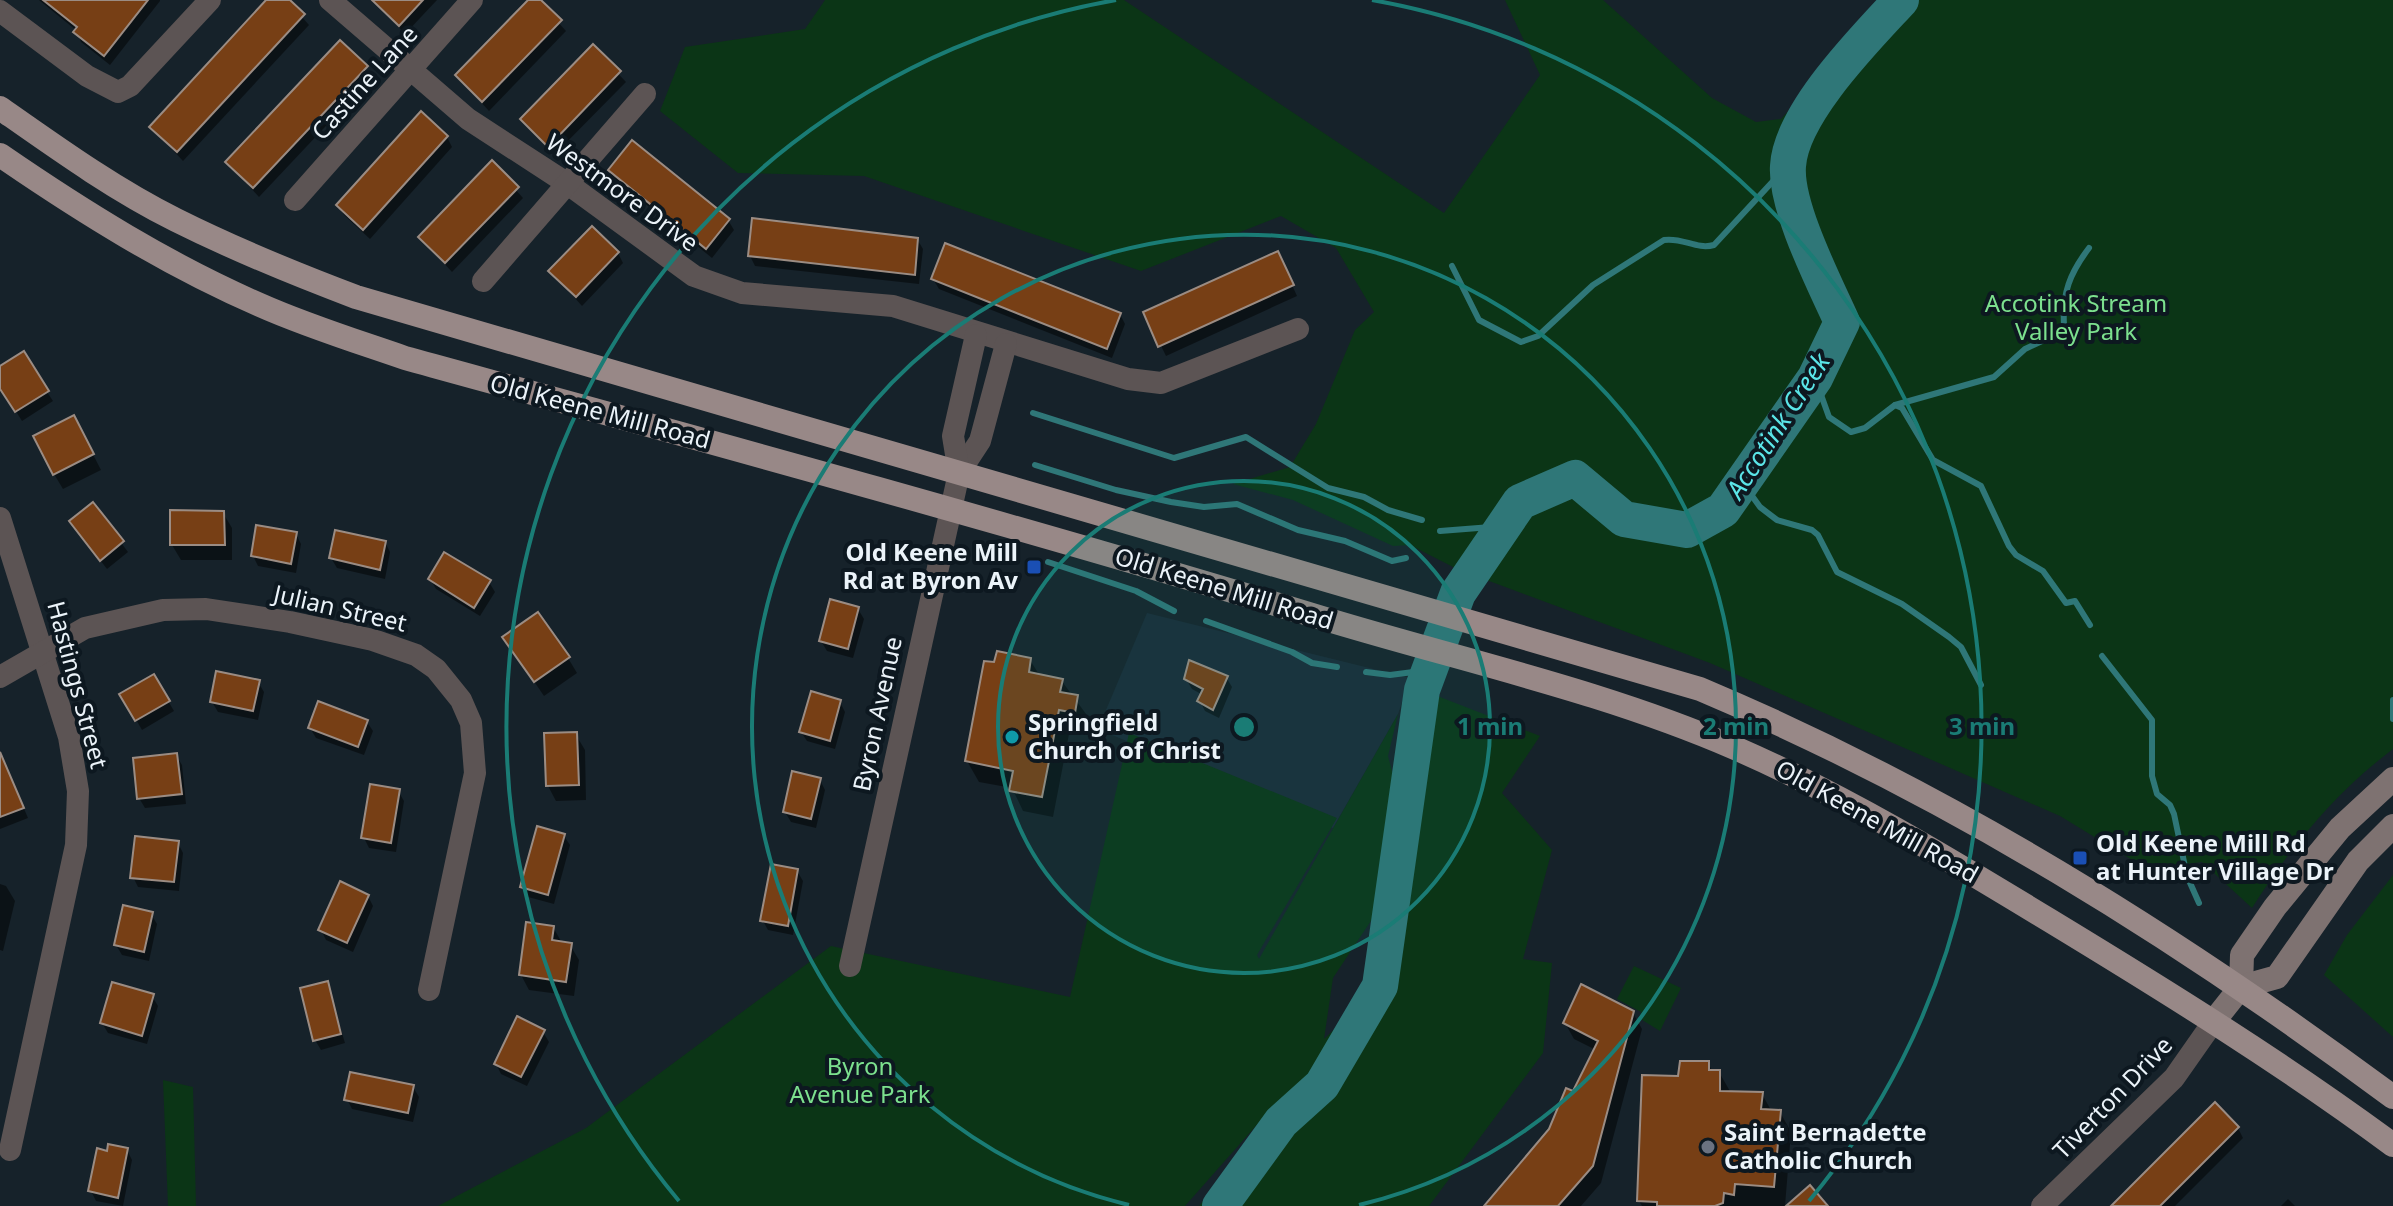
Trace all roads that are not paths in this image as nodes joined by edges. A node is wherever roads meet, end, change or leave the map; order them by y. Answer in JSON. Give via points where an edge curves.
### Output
{"nodes":[{"id":1,"x":210,"y":0,"type":"edge"},
{"id":2,"x":330,"y":0,"type":"edge"},
{"id":3,"x":472,"y":0,"type":"edge"},
{"id":4,"x":0,"y":11,"type":"edge"},
{"id":5,"x":411,"y":71,"type":"junction"},
{"id":6,"x":645,"y":94,"type":"dead end"},
{"id":7,"x":0,"y":108,"type":"edge"},
{"id":8,"x":0,"y":155,"type":"edge"},
{"id":9,"x":568,"y":184,"type":"junction"},
{"id":10,"x":295,"y":200,"type":"dead end"},
{"id":11,"x":483,"y":281,"type":"dead end"},
{"id":12,"x":1298,"y":329,"type":"dead end"},
{"id":13,"x":976,"y":335,"type":"junction"},
{"id":14,"x":1006,"y":344,"type":"junction"},
{"id":15,"x":959,"y":473,"type":"junction"},
{"id":16,"x":951,"y":512,"type":"junction"},
{"id":17,"x":0,"y":518,"type":"edge"},
{"id":18,"x":43,"y":651,"type":"junction"},
{"id":19,"x":0,"y":677,"type":"edge"},
{"id":20,"x":2393,"y":779,"type":"edge"},
{"id":21,"x":2393,"y":826,"type":"edge"},
{"id":22,"x":850,"y":966,"type":"dead end"},
{"id":23,"x":2241,"y":987,"type":"junction"},
{"id":24,"x":429,"y":990,"type":"dead end"},
{"id":25,"x":2214,"y":1021,"type":"junction"},
{"id":26,"x":2393,"y":1097,"type":"edge"},
{"id":27,"x":2393,"y":1145,"type":"edge"},
{"id":28,"x":10,"y":1150,"type":"dead end"},
{"id":29,"x":2042,"y":1206,"type":"edge"}],
"edges":[{"from":1,"to":4,"type":"street","via":[[130,86],[118,92]]},
{"from":2,"to":5,"type":"street","name":"Westmore Drive"},
{"from":3,"to":5,"type":"street","name":"Castine Lane"},
{"from":5,"to":9,"type":"street","name":"Westmore Drive","via":[[468,119]]},
{"from":5,"to":10,"type":"street","name":"Castine Lane"},
{"from":6,"to":9,"type":"street"},
{"from":7,"to":15,"type":"main road","name":"Old Keene Mill Road","via":[[80,165],[174,219],[344,292]]},
{"from":8,"to":16,"type":"main road","name":"Old Keene Mill Road","via":[[168,261],[332,333]]},
{"from":9,"to":11,"type":"street"},
{"from":9,"to":13,"type":"street","name":"Westmore Drive","via":[[667,260],[719,286],[763,296],[893,306]]},
{"from":12,"to":14,"type":"street","name":"Westmore Drive","via":[[1161,383],[1128,379]]},
{"from":13,"to":14,"type":"street","name":"Westmore Drive"},
{"from":13,"to":15,"type":"street","via":[[953,436]]},
{"from":14,"to":15,"type":"street","via":[[980,441]]},
{"from":15,"to":16,"type":"street","name":"Byron Avenue"},
{"from":15,"to":23,"type":"main road","name":"Old Keene Mill Road","via":[[1700,689],[1831,747],[1980,827]]},
{"from":16,"to":22,"type":"street","name":"Byron Avenue"},
{"from":16,"to":25,"type":"main road","name":"Old Keene Mill Road","via":[[1663,719],[1815,784]]},
{"from":17,"to":18,"type":"street","name":"Hastings Street"},
{"from":18,"to":19,"type":"street","name":"Julian Street"},
{"from":18,"to":24,"type":"street","name":"Julian Street","via":[[116,618],[206,609],[373,640],[416,655],[436,669],[461,700],[476,747]]},
{"from":18,"to":28,"type":"street","name":"Hastings Street","via":[[73,755],[78,824]]},
{"from":20,"to":23,"type":"street","via":[[2340,828],[2275,907],[2242,955]]},
{"from":21,"to":23,"type":"street","via":[[2358,861],[2277,977]]},
{"from":23,"to":25,"type":"street"},
{"from":23,"to":26,"type":"main road","name":"Old Keene Mill Road"},
{"from":25,"to":27,"type":"main road","name":"Old Keene Mill Road"},
{"from":25,"to":29,"type":"street","name":"Tiverton Drive","via":[[2174,1078]]}]}
